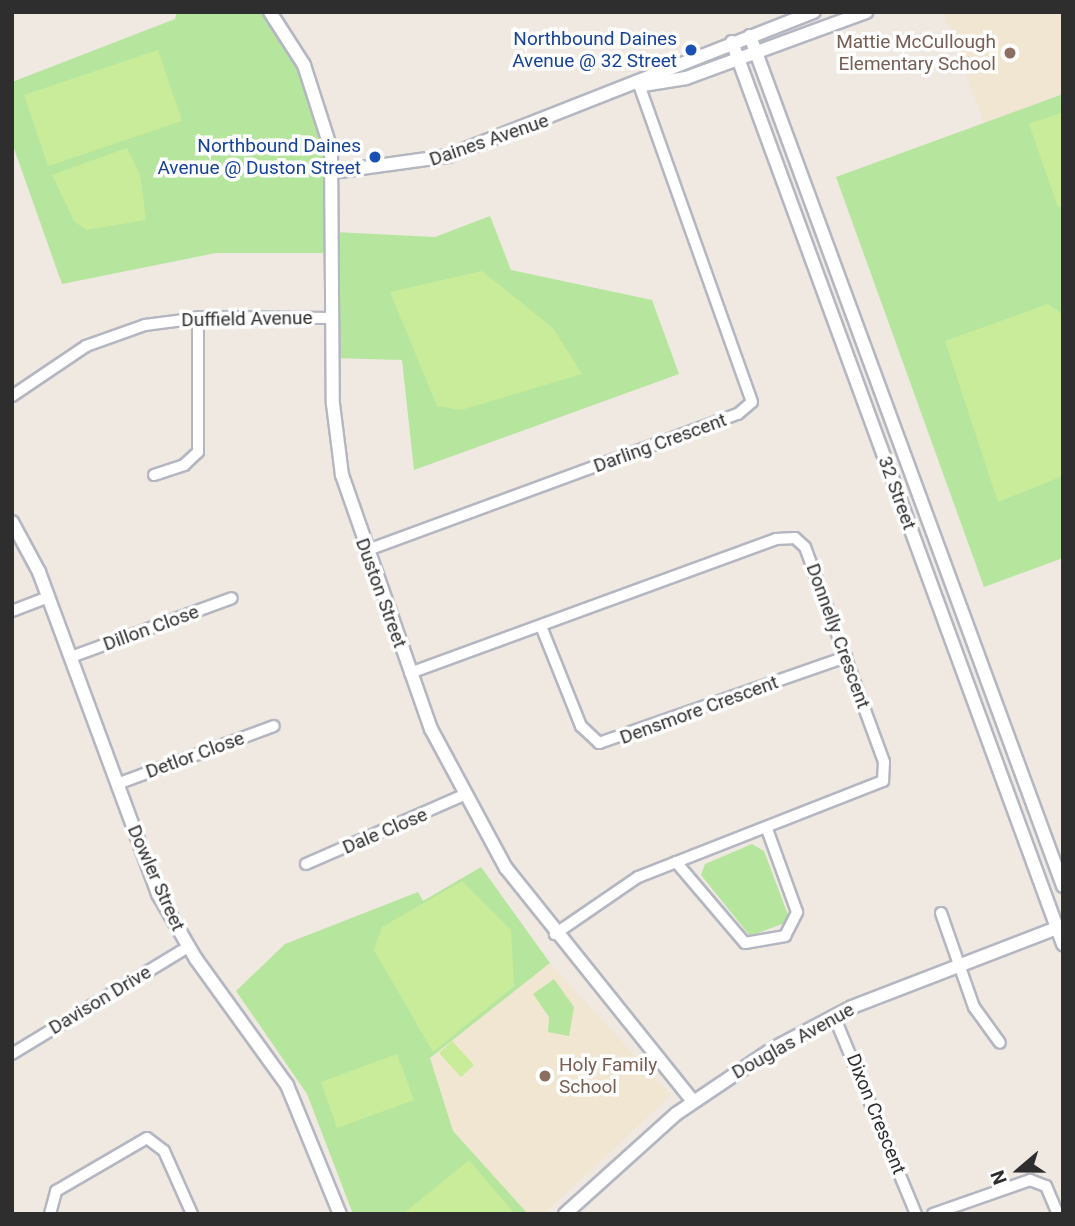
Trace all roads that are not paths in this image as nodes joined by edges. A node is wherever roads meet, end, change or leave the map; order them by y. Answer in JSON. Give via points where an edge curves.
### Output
{"nodes":[{"id":1,"x":270,"y":12,"type":"edge"},
{"id":2,"x":814,"y":12,"type":"edge"},
{"id":3,"x":866,"y":12,"type":"edge"},
{"id":4,"x":750,"y":36,"type":"junction"},
{"id":5,"x":732,"y":42,"type":"junction"},
{"id":6,"x":756,"y":53,"type":"junction"},
{"id":7,"x":738,"y":60,"type":"junction"},
{"id":8,"x":639,"y":85,"type":"junction"},
{"id":9,"x":334,"y":172,"type":"junction"},
{"id":10,"x":198,"y":317,"type":"junction"},
{"id":11,"x":333,"y":318,"type":"junction"},
{"id":12,"x":12,"y":397,"type":"edge"},
{"id":13,"x":154,"y":475,"type":"dead end"},
{"id":14,"x":12,"y":522,"type":"edge"},
{"id":15,"x":365,"y":551,"type":"junction"},
{"id":16,"x":48,"y":597,"type":"junction"},
{"id":17,"x":232,"y":598,"type":"dead end"},
{"id":18,"x":12,"y":611,"type":"edge"},
{"id":19,"x":541,"y":626,"type":"junction"},
{"id":20,"x":71,"y":657,"type":"junction"},
{"id":21,"x":846,"y":657,"type":"junction"},
{"id":22,"x":410,"y":673,"type":"junction"},
{"id":23,"x":274,"y":726,"type":"dead end"},
{"id":24,"x":117,"y":784,"type":"junction"},
{"id":25,"x":462,"y":796,"type":"junction"},
{"id":26,"x":767,"y":829,"type":"junction"},
{"id":27,"x":676,"y":862,"type":"junction"},
{"id":28,"x":306,"y":864,"type":"dead end"},
{"id":29,"x":1063,"y":886,"type":"edge"},
{"id":30,"x":941,"y":913,"type":"dead end"},
{"id":31,"x":1060,"y":927,"type":"edge"},
{"id":32,"x":555,"y":934,"type":"junction"},
{"id":33,"x":1063,"y":944,"type":"edge"},
{"id":34,"x":188,"y":947,"type":"junction"},
{"id":35,"x":958,"y":965,"type":"junction"},
{"id":36,"x":834,"y":1016,"type":"junction"},
{"id":37,"x":1000,"y":1043,"type":"dead end"},
{"id":38,"x":12,"y":1054,"type":"edge"},
{"id":39,"x":693,"y":1101,"type":"junction"},
{"id":40,"x":50,"y":1214,"type":"edge"},
{"id":41,"x":192,"y":1214,"type":"edge"},
{"id":42,"x":340,"y":1214,"type":"edge"},
{"id":43,"x":565,"y":1214,"type":"edge"},
{"id":44,"x":916,"y":1214,"type":"edge"},
{"id":45,"x":933,"y":1214,"type":"edge"},
{"id":46,"x":1058,"y":1214,"type":"edge"}],
"edges":[{"from":1,"to":9,"type":"street","name":"Duston Street","via":[[318,100]]},
{"from":2,"to":4,"type":"street","name":"Daines Avenue"},
{"from":3,"to":6,"type":"street","name":"Daines Avenue"},
{"from":4,"to":5,"type":"street","name":"Daines Avenue"},
{"from":4,"to":6,"type":"street","name":"32 Street"},
{"from":5,"to":7,"type":"street","name":"32 Street"},
{"from":5,"to":8,"type":"street","name":"Daines Avenue","via":[[675,63]]},
{"from":6,"to":7,"type":"street","name":"Daines Avenue"},
{"from":6,"to":29,"type":"street","name":"32 Street"},
{"from":7,"to":8,"type":"street","name":"Daines Avenue","via":[[679,80]]},
{"from":7,"to":31,"type":"street","name":"32 Street"},
{"from":8,"to":9,"type":"street","name":"Daines Avenue","via":[[433,161]]},
{"from":8,"to":15,"type":"street","name":"Darling Crescent","via":[[752,402],[738,415]]},
{"from":9,"to":11,"type":"street","name":"Duston Street"},
{"from":10,"to":11,"type":"street","name":"Duffield Avenue"},
{"from":10,"to":12,"type":"street","name":"Duffield Avenue","via":[[107,337]]},
{"from":10,"to":13,"type":"street","via":[[198,452],[184,465]]},
{"from":11,"to":15,"type":"street","name":"Duston Street","via":[[336,439]]},
{"from":14,"to":16,"type":"street","name":"Dowler Street"},
{"from":15,"to":22,"type":"street","name":"Duston Street"},
{"from":16,"to":18,"type":"street"},
{"from":16,"to":20,"type":"street","name":"Dowler Street"},
{"from":17,"to":20,"type":"street","name":"Dillon Close"},
{"from":19,"to":21,"type":"street","name":"Densmore Crescent","via":[[581,726],[604,744]]},
{"from":19,"to":21,"type":"street","name":"Donnelly Crescent","via":[[790,537],[808,552]]},
{"from":19,"to":22,"type":"street","name":"Donnelly Crescent"},
{"from":20,"to":24,"type":"street","name":"Dowler Street"},
{"from":21,"to":26,"type":"street","name":"Donnelly Crescent","via":[[884,762],[883,781]]},
{"from":22,"to":25,"type":"street","name":"Duston Street"},
{"from":23,"to":24,"type":"street","name":"Detlor Close"},
{"from":24,"to":34,"type":"street","name":"Dowler Street","via":[[152,880]]},
{"from":25,"to":28,"type":"street","name":"Dale Close"},
{"from":25,"to":32,"type":"street","name":"Duston Street"},
{"from":26,"to":27,"type":"street","name":"Donnelly Crescent"},
{"from":26,"to":27,"type":"street","via":[[797,912],[785,936],[745,943]]},
{"from":27,"to":32,"type":"street","name":"Donnelly Crescent","via":[[612,890]]},
{"from":30,"to":35,"type":"street"},
{"from":31,"to":33,"type":"street","name":"32 Street"},
{"from":31,"to":35,"type":"street","name":"Douglas Avenue"},
{"from":32,"to":39,"type":"street","name":"Duston Street"},
{"from":34,"to":38,"type":"street","name":"Davison Drive"},
{"from":34,"to":42,"type":"street","name":"Dowler Street","via":[[286,1085]]},
{"from":35,"to":36,"type":"street","name":"Douglas Avenue"},
{"from":35,"to":37,"type":"street","via":[[977,1013]]},
{"from":36,"to":39,"type":"street","name":"Douglas Avenue"},
{"from":36,"to":44,"type":"street","name":"Dixon Crescent"},
{"from":39,"to":43,"type":"street","name":"Douglas Avenue"},
{"from":40,"to":41,"type":"street","via":[[50,1200],[60,1187],[147,1138],[164,1151]]},
{"from":45,"to":46,"type":"street","via":[[1030,1180],[1046,1186]]}]}
